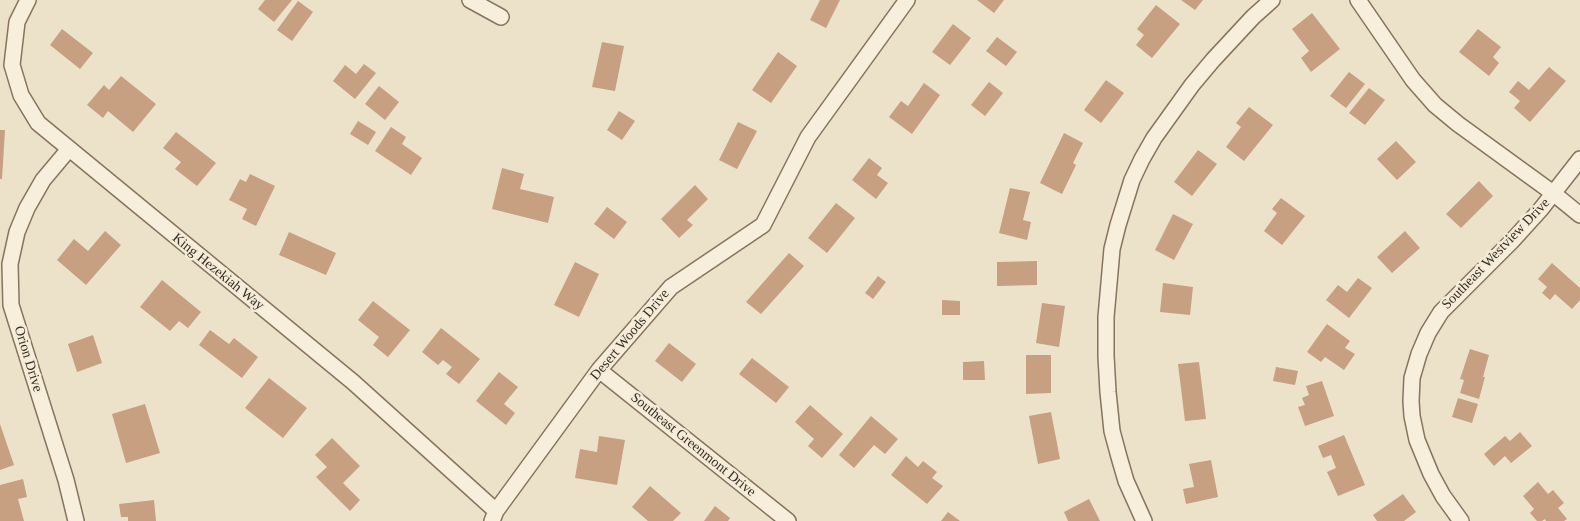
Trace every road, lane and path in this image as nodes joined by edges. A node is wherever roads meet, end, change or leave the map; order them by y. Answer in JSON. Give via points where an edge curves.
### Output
{"nodes":[{"id":1,"x":28,"y":0,"type":"edge"},
{"id":2,"x":470,"y":0,"type":"edge"},
{"id":3,"x":907,"y":0,"type":"edge"},
{"id":4,"x":1272,"y":0,"type":"edge"},
{"id":5,"x":1358,"y":0,"type":"edge"},
{"id":6,"x":501,"y":17,"type":"dead end"},
{"id":7,"x":68,"y":149,"type":"junction"},
{"id":8,"x":1580,"y":159,"type":"edge"},
{"id":9,"x":1554,"y":193,"type":"junction"},
{"id":10,"x":1580,"y":215,"type":"edge"},
{"id":11,"x":599,"y":370,"type":"junction"},
{"id":12,"x":494,"y":516,"type":"edge"},
{"id":13,"x":76,"y":521,"type":"edge"},
{"id":14,"x":788,"y":521,"type":"edge"},
{"id":15,"x":1144,"y":521,"type":"edge"},
{"id":16,"x":1460,"y":521,"type":"edge"}],
"edges":[{"from":1,"to":7,"type":"street","name":"King Hezekiah Way","via":[[17,22],[12,65],[22,95],[38,123]]},
{"from":2,"to":6,"type":"street"},
{"from":3,"to":11,"type":"street","name":"Desert Woods Drive","via":[[808,137],[763,225],[671,287]]},
{"from":4,"to":15,"type":"street","via":[[1213,60],[1154,138],[1132,180],[1112,248],[1106,317],[1112,430],[1126,481]]},
{"from":5,"to":9,"type":"street","via":[[1434,105]]},
{"from":7,"to":12,"type":"street","name":"King Hezekiah Way","via":[[353,382]]},
{"from":7,"to":13,"type":"street","name":"Orion Drive","via":[[43,180],[27,208],[17,232],[10,272],[11,304]]},
{"from":8,"to":9,"type":"street","name":"Southeast Westview Drive"},
{"from":9,"to":10,"type":"street"},
{"from":9,"to":16,"type":"street","name":"Southeast Westview Drive","via":[[1512,241],[1441,312],[1423,343],[1415,366],[1411,401],[1417,440],[1431,474]]},
{"from":11,"to":12,"type":"street","name":"Desert Woods Drive"},
{"from":11,"to":14,"type":"street","name":"Southeast Greenmont Drive"}]}
